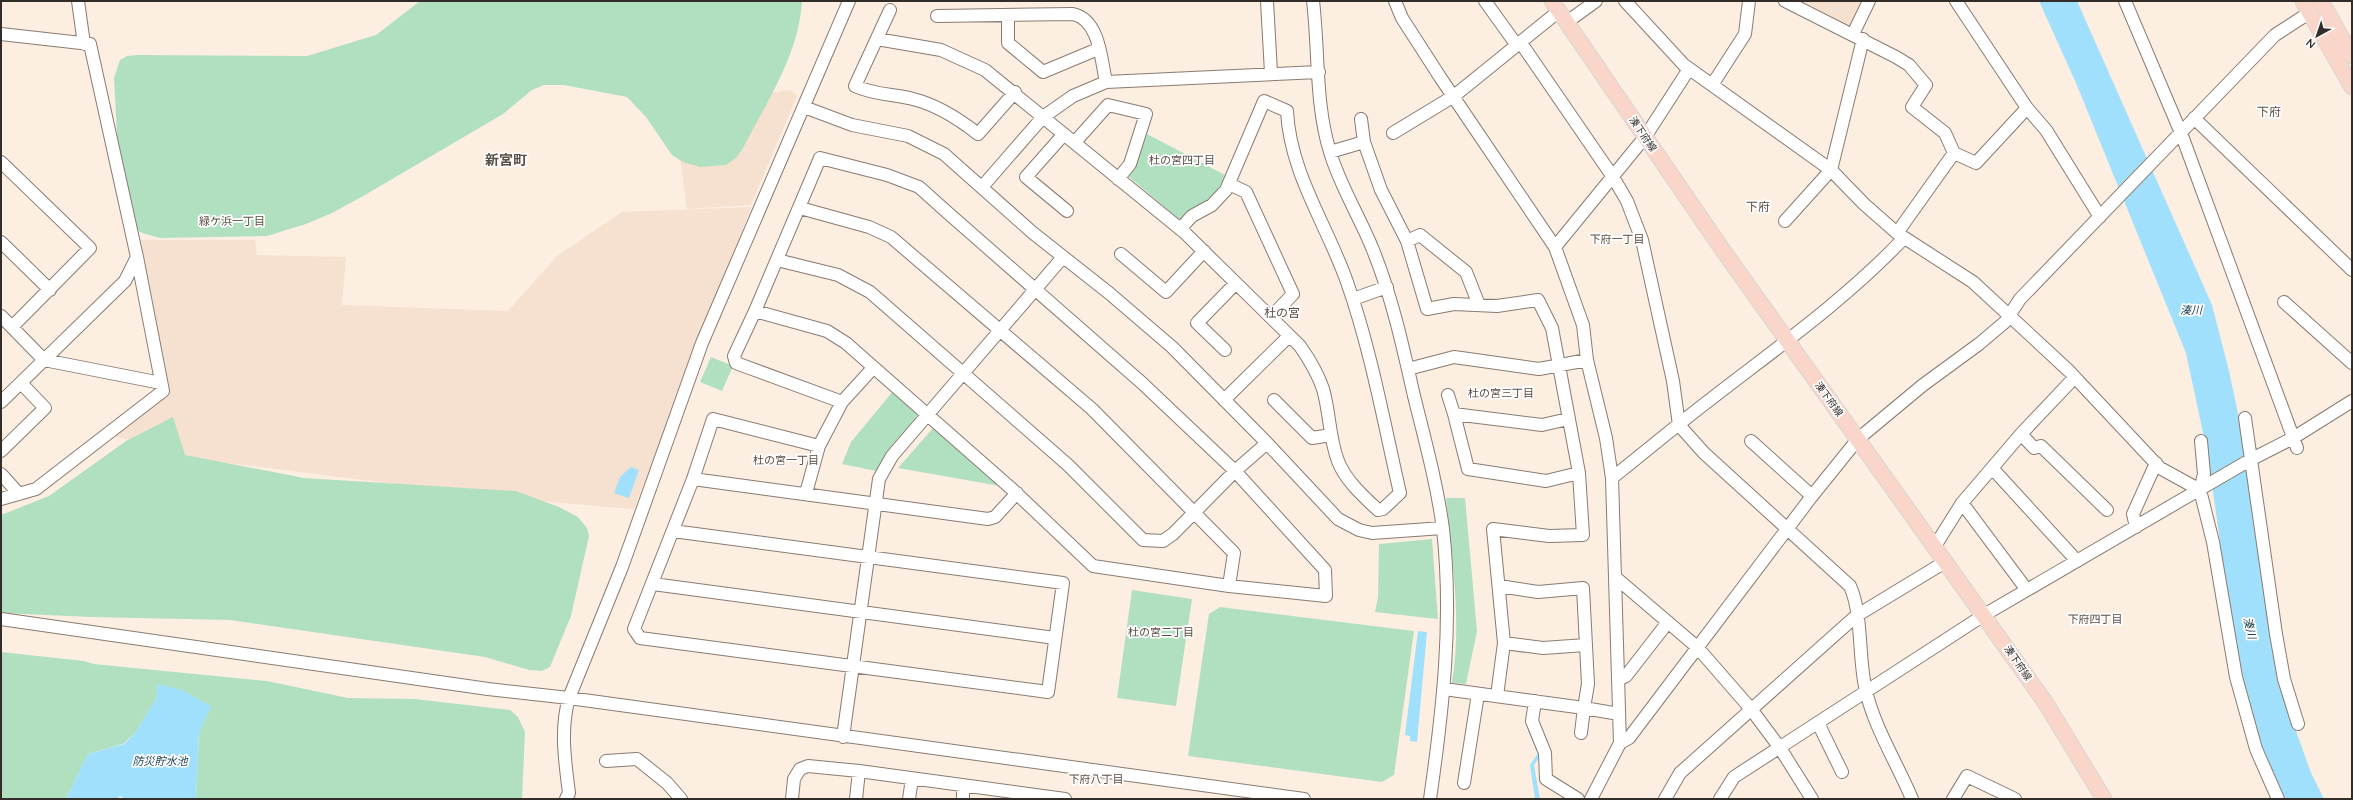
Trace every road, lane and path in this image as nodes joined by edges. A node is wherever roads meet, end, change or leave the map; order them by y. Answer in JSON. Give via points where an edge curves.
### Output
{"nodes":[{"id":1,"x":78,"y":1,"type":"edge"},
{"id":2,"x":849,"y":1,"type":"edge"},
{"id":3,"x":1267,"y":1,"type":"edge"},
{"id":4,"x":1313,"y":1,"type":"edge"},
{"id":5,"x":1395,"y":1,"type":"edge"},
{"id":6,"x":1485,"y":1,"type":"edge"},
{"id":7,"x":1596,"y":1,"type":"edge"},
{"id":8,"x":1625,"y":1,"type":"edge"},
{"id":9,"x":1749,"y":1,"type":"edge"},
{"id":10,"x":1785,"y":1,"type":"edge"},
{"id":11,"x":1868,"y":1,"type":"edge"},
{"id":12,"x":1956,"y":1,"type":"edge"},
{"id":13,"x":2125,"y":1,"type":"edge"},
{"id":14,"x":2321,"y":1,"type":"edge"},
{"id":15,"x":2306,"y":7,"type":"edge"},
{"id":16,"x":890,"y":10,"type":"dead end"},
{"id":17,"x":1559,"y":11,"type":"edge"},
{"id":18,"x":937,"y":16,"type":"dead end"},
{"id":19,"x":1008,"y":16,"type":"junction"},
{"id":20,"x":1,"y":34,"type":"edge"},
{"id":21,"x":1858,"y":37,"type":"junction"},
{"id":22,"x":876,"y":39,"type":"junction"},
{"id":23,"x":84,"y":44,"type":"junction"},
{"id":24,"x":1519,"y":44,"type":"junction"},
{"id":25,"x":1098,"y":49,"type":"junction"},
{"id":26,"x":2352,"y":56,"type":"edge"},
{"id":27,"x":1689,"y":69,"type":"junction"},
{"id":28,"x":1319,"y":72,"type":"junction"},
{"id":29,"x":1271,"y":74,"type":"junction"},
{"id":30,"x":1106,"y":82,"type":"junction"},
{"id":31,"x":1712,"y":85,"type":"junction"},
{"id":32,"x":2352,"y":87,"type":"edge"},
{"id":33,"x":1015,"y":92,"type":"junction"},
{"id":34,"x":1454,"y":96,"type":"junction"},
{"id":35,"x":804,"y":107,"type":"junction"},
{"id":36,"x":2028,"y":108,"type":"junction"},
{"id":37,"x":1043,"y":117,"type":"junction"},
{"id":38,"x":2194,"y":118,"type":"junction"},
{"id":39,"x":1361,"y":119,"type":"dead end"},
{"id":40,"x":2181,"y":132,"type":"junction"},
{"id":41,"x":1393,"y":133,"type":"dead end"},
{"id":42,"x":1064,"y":134,"type":"junction"},
{"id":43,"x":1645,"y":137,"type":"junction"},
{"id":44,"x":1075,"y":142,"type":"junction"},
{"id":45,"x":1364,"y":142,"type":"junction"},
{"id":46,"x":1330,"y":152,"type":"junction"},
{"id":47,"x":1954,"y":153,"type":"junction"},
{"id":48,"x":1,"y":162,"type":"edge"},
{"id":49,"x":1831,"y":170,"type":"junction"},
{"id":50,"x":1613,"y":176,"type":"junction"},
{"id":51,"x":1118,"y":179,"type":"junction"},
{"id":52,"x":1229,"y":184,"type":"junction"},
{"id":53,"x":982,"y":187,"type":"junction"},
{"id":54,"x":800,"y":208,"type":"junction"},
{"id":55,"x":1067,"y":211,"type":"dead end"},
{"id":56,"x":2100,"y":217,"type":"junction"},
{"id":57,"x":1785,"y":221,"type":"dead end"},
{"id":58,"x":1180,"y":229,"type":"junction"},
{"id":59,"x":1901,"y":236,"type":"junction"},
{"id":60,"x":1,"y":242,"type":"edge"},
{"id":61,"x":1407,"y":242,"type":"junction"},
{"id":62,"x":1555,"y":247,"type":"junction"},
{"id":63,"x":1204,"y":251,"type":"junction"},
{"id":64,"x":1121,"y":254,"type":"dead end"},
{"id":65,"x":1063,"y":257,"type":"junction"},
{"id":66,"x":138,"y":258,"type":"junction"},
{"id":67,"x":777,"y":260,"type":"junction"},
{"id":68,"x":2352,"y":270,"type":"edge"},
{"id":69,"x":1236,"y":283,"type":"junction"},
{"id":70,"x":1387,"y":287,"type":"junction"},
{"id":71,"x":1036,"y":289,"type":"junction"},
{"id":72,"x":50,"y":290,"type":"junction"},
{"id":73,"x":1353,"y":299,"type":"junction"},
{"id":74,"x":2284,"y":302,"type":"dead end"},
{"id":75,"x":1479,"y":306,"type":"junction"},
{"id":76,"x":755,"y":311,"type":"junction"},
{"id":77,"x":2011,"y":314,"type":"junction"},
{"id":78,"x":1,"y":316,"type":"edge"},
{"id":79,"x":1271,"y":317,"type":"junction"},
{"id":80,"x":12,"y":327,"type":"junction"},
{"id":81,"x":999,"y":330,"type":"junction"},
{"id":82,"x":1289,"y":336,"type":"junction"},
{"id":83,"x":1788,"y":342,"type":"junction"},
{"id":84,"x":1225,"y":350,"type":"dead end"},
{"id":85,"x":44,"y":360,"type":"junction"},
{"id":86,"x":1587,"y":360,"type":"junction"},
{"id":87,"x":2352,"y":363,"type":"edge"},
{"id":88,"x":1558,"y":365,"type":"junction"},
{"id":89,"x":873,"y":368,"type":"junction"},
{"id":90,"x":1408,"y":369,"type":"junction"},
{"id":91,"x":964,"y":372,"type":"junction"},
{"id":92,"x":2074,"y":377,"type":"junction"},
{"id":93,"x":21,"y":383,"type":"junction"},
{"id":94,"x":161,"y":383,"type":"junction"},
{"id":95,"x":1448,"y":395,"type":"dead end"},
{"id":96,"x":3,"y":396,"type":"edge"},
{"id":97,"x":1224,"y":400,"type":"junction"},
{"id":98,"x":1274,"y":400,"type":"dead end"},
{"id":99,"x":2352,"y":401,"type":"edge"},
{"id":100,"x":842,"y":402,"type":"junction"},
{"id":101,"x":1454,"y":414,"type":"junction"},
{"id":102,"x":928,"y":415,"type":"junction"},
{"id":103,"x":2245,"y":418,"type":"dead end"},
{"id":104,"x":1568,"y":419,"type":"junction"},
{"id":105,"x":1679,"y":425,"type":"junction"},
{"id":106,"x":2021,"y":434,"type":"junction"},
{"id":107,"x":1331,"y":435,"type":"junction"},
{"id":108,"x":1858,"y":439,"type":"junction"},
{"id":109,"x":1751,"y":441,"type":"dead end"},
{"id":110,"x":2201,"y":441,"type":"dead end"},
{"id":111,"x":1267,"y":443,"type":"junction"},
{"id":112,"x":2295,"y":443,"type":"junction"},
{"id":113,"x":819,"y":446,"type":"junction"},
{"id":114,"x":1,"y":451,"type":"edge"},
{"id":115,"x":2250,"y":460,"type":"junction"},
{"id":116,"x":2156,"y":463,"type":"junction"},
{"id":117,"x":1992,"y":468,"type":"junction"},
{"id":118,"x":1235,"y":471,"type":"junction"},
{"id":119,"x":1579,"y":473,"type":"junction"},
{"id":120,"x":1,"y":474,"type":"edge"},
{"id":121,"x":1612,"y":478,"type":"junction"},
{"id":122,"x":693,"y":479,"type":"junction"},
{"id":123,"x":2200,"y":490,"type":"junction"},
{"id":124,"x":806,"y":493,"type":"junction"},
{"id":125,"x":1017,"y":493,"type":"junction"},
{"id":126,"x":19,"y":494,"type":"junction"},
{"id":127,"x":1812,"y":496,"type":"junction"},
{"id":128,"x":1,"y":499,"type":"edge"},
{"id":129,"x":874,"y":503,"type":"junction"},
{"id":130,"x":1962,"y":503,"type":"junction"},
{"id":131,"x":2107,"y":510,"type":"dead end"},
{"id":132,"x":1194,"y":512,"type":"junction"},
{"id":133,"x":2136,"y":527,"type":"junction"},
{"id":134,"x":1443,"y":528,"type":"junction"},
{"id":135,"x":1787,"y":528,"type":"junction"},
{"id":136,"x":673,"y":531,"type":"junction"},
{"id":137,"x":1935,"y":546,"type":"junction"},
{"id":138,"x":867,"y":557,"type":"junction"},
{"id":139,"x":2077,"y":561,"type":"junction"},
{"id":140,"x":1945,"y":562,"type":"junction"},
{"id":141,"x":1615,"y":577,"type":"junction"},
{"id":142,"x":652,"y":584,"type":"junction"},
{"id":143,"x":1229,"y":586,"type":"junction"},
{"id":144,"x":1499,"y":586,"type":"junction"},
{"id":145,"x":2027,"y":590,"type":"junction"},
{"id":146,"x":861,"y":612,"type":"junction"},
{"id":147,"x":1984,"y":615,"type":"junction"},
{"id":148,"x":1856,"y":616,"type":"junction"},
{"id":149,"x":1,"y":618,"type":"edge"},
{"id":150,"x":1668,"y":622,"type":"junction"},
{"id":151,"x":1055,"y":638,"type":"junction"},
{"id":152,"x":1504,"y":643,"type":"junction"},
{"id":153,"x":1586,"y":645,"type":"junction"},
{"id":154,"x":1697,"y":647,"type":"junction"},
{"id":155,"x":852,"y":666,"type":"junction"},
{"id":156,"x":1618,"y":680,"type":"junction"},
{"id":157,"x":1444,"y":689,"type":"junction"},
{"id":158,"x":1866,"y":692,"type":"junction"},
{"id":159,"x":1478,"y":694,"type":"junction"},
{"id":160,"x":1497,"y":696,"type":"junction"},
{"id":161,"x":569,"y":698,"type":"junction"},
{"id":162,"x":1535,"y":701,"type":"junction"},
{"id":163,"x":1584,"y":708,"type":"junction"},
{"id":164,"x":1751,"y":710,"type":"junction"},
{"id":165,"x":1619,"y":714,"type":"junction"},
{"id":166,"x":1818,"y":723,"type":"junction"},
{"id":167,"x":2298,"y":724,"type":"dead end"},
{"id":168,"x":1581,"y":733,"type":"dead end"},
{"id":169,"x":843,"y":737,"type":"junction"},
{"id":170,"x":1620,"y":743,"type":"junction"},
{"id":171,"x":1780,"y":748,"type":"junction"},
{"id":172,"x":606,"y":761,"type":"dead end"},
{"id":173,"x":859,"y":771,"type":"junction"},
{"id":174,"x":1842,"y":772,"type":"dead end"},
{"id":175,"x":912,"y":779,"type":"junction"},
{"id":176,"x":1464,"y":783,"type":"dead end"},
{"id":177,"x":963,"y":786,"type":"junction"},
{"id":178,"x":1028,"y":797,"type":"edge"},
{"id":179,"x":1914,"y":797,"type":"edge"},
{"id":180,"x":566,"y":799,"type":"edge"},
{"id":181,"x":681,"y":799,"type":"edge"},
{"id":182,"x":792,"y":799,"type":"edge"},
{"id":183,"x":856,"y":799,"type":"edge"},
{"id":184,"x":909,"y":799,"type":"edge"},
{"id":185,"x":963,"y":799,"type":"edge"},
{"id":186,"x":1065,"y":799,"type":"edge"},
{"id":187,"x":1304,"y":799,"type":"edge"},
{"id":188,"x":1430,"y":799,"type":"edge"},
{"id":189,"x":1578,"y":799,"type":"edge"},
{"id":190,"x":1591,"y":799,"type":"edge"},
{"id":191,"x":1666,"y":799,"type":"edge"},
{"id":192,"x":1720,"y":799,"type":"edge"},
{"id":193,"x":1812,"y":799,"type":"edge"},
{"id":194,"x":1952,"y":799,"type":"edge"},
{"id":195,"x":2015,"y":799,"type":"edge"},
{"id":196,"x":2104,"y":799,"type":"edge"},
{"id":197,"x":2278,"y":799,"type":"edge"}],
"edges":[{"from":1,"to":23,"type":"street"},
{"from":2,"to":35,"type":"street"},
{"from":3,"to":29,"type":"street"},
{"from":4,"to":28,"type":"street"},
{"from":5,"to":34,"type":"street","via":[[1402,18]]},
{"from":6,"to":24,"type":"street","via":[[1513,40]]},
{"from":7,"to":17,"type":"street"},
{"from":8,"to":27,"type":"street"},
{"from":9,"to":31,"type":"street","via":[[1745,34]]},
{"from":10,"to":21,"type":"street"},
{"from":11,"to":21,"type":"street"},
{"from":12,"to":36,"type":"street"},
{"from":13,"to":40,"type":"street"},
{"from":14,"to":26,"type":"main road"},
{"from":15,"to":32,"type":"main road"},
{"from":15,"to":38,"type":"street"},
{"from":16,"to":22,"type":"street"},
{"from":17,"to":24,"type":"street"},
{"from":17,"to":43,"type":"main road","name":"湊下府線"},
{"from":18,"to":19,"type":"street"},
{"from":19,"to":25,"type":"street","via":[[1082,16],[1092,26]]},
{"from":19,"to":25,"type":"street","via":[[1008,43],[1043,72]]},
{"from":20,"to":23,"type":"street"},
{"from":21,"to":47,"type":"street","via":[[1909,65],[1926,85],[1912,107],[1945,133]]},
{"from":21,"to":49,"type":"street"},
{"from":22,"to":33,"type":"street","via":[[922,45],[966,59]]},
{"from":22,"to":33,"type":"street","via":[[855,86],[931,105],[963,122],[978,134]]},
{"from":23,"to":66,"type":"street","via":[[90,44]]},
{"from":24,"to":34,"type":"street"},
{"from":24,"to":50,"type":"street","via":[[1523,46]]},
{"from":25,"to":30,"type":"street"},
{"from":27,"to":31,"type":"street"},
{"from":27,"to":43,"type":"street"},
{"from":28,"to":29,"type":"street"},
{"from":28,"to":46,"type":"street","via":[[1322,110]]},
{"from":29,"to":30,"type":"street"},
{"from":30,"to":37,"type":"street","via":[[1073,96]]},
{"from":31,"to":49,"type":"street"},
{"from":33,"to":37,"type":"street"},
{"from":34,"to":41,"type":"street"},
{"from":34,"to":62,"type":"street"},
{"from":35,"to":53,"type":"street","via":[[838,121],[922,141],[944,154]]},
{"from":35,"to":161,"type":"street","via":[[702,343],[622,567]]},
{"from":36,"to":47,"type":"street","via":[[1976,163]]},
{"from":36,"to":56,"type":"street","via":[[2046,130]]},
{"from":37,"to":42,"type":"street"},
{"from":37,"to":53,"type":"street"},
{"from":38,"to":40,"type":"street"},
{"from":38,"to":68,"type":"street"},
{"from":39,"to":45,"type":"street"},
{"from":40,"to":56,"type":"street"},
{"from":40,"to":112,"type":"street"},
{"from":42,"to":44,"type":"street"},
{"from":42,"to":55,"type":"street","via":[[1026,177]]},
{"from":43,"to":50,"type":"street"},
{"from":43,"to":83,"type":"main road","name":"湊下府線"},
{"from":44,"to":51,"type":"street"},
{"from":44,"to":51,"type":"street","via":[[1108,105],[1146,114],[1130,164]]},
{"from":45,"to":46,"type":"street"},
{"from":45,"to":61,"type":"street","via":[[1381,190]]},
{"from":46,"to":70,"type":"street"},
{"from":47,"to":59,"type":"street"},
{"from":48,"to":72,"type":"street","via":[[90,248]]},
{"from":49,"to":57,"type":"street"},
{"from":49,"to":59,"type":"street","via":[[1864,204]]},
{"from":50,"to":62,"type":"street"},
{"from":50,"to":105,"type":"street","via":[[1627,201],[1642,240],[1673,381]]},
{"from":51,"to":58,"type":"street"},
{"from":52,"to":58,"type":"street","via":[[1212,205],[1192,216]]},
{"from":52,"to":73,"type":"street","via":[[1264,101],[1287,111],[1300,174]]},
{"from":52,"to":79,"type":"street","via":[[1246,192],[1293,294]]},
{"from":53,"to":65,"type":"street"},
{"from":54,"to":67,"type":"street"},
{"from":54,"to":71,"type":"street","via":[[820,158],[887,175],[919,187]]},
{"from":54,"to":81,"type":"street","via":[[868,227],[891,237]]},
{"from":56,"to":77,"type":"street","via":[[2020,299]]},
{"from":58,"to":63,"type":"street"},
{"from":59,"to":77,"type":"street","via":[[1973,282]]},
{"from":59,"to":83,"type":"street","via":[[1873,271]]},
{"from":60,"to":72,"type":"street"},
{"from":61,"to":75,"type":"street","via":[[1420,235],[1466,272]]},
{"from":61,"to":75,"type":"street","via":[[1427,309],[1454,304]]},
{"from":62,"to":86,"type":"street","via":[[1583,325]]},
{"from":63,"to":64,"type":"street","via":[[1166,292]]},
{"from":63,"to":69,"type":"street"},
{"from":65,"to":71,"type":"street"},
{"from":65,"to":97,"type":"street","via":[[1172,347]]},
{"from":66,"to":85,"type":"street","via":[[125,281]]},
{"from":66,"to":94,"type":"street"},
{"from":67,"to":76,"type":"street"},
{"from":67,"to":91,"type":"street","via":[[838,275],[859,284]]},
{"from":69,"to":79,"type":"street"},
{"from":69,"to":84,"type":"street","via":[[1197,323]]},
{"from":70,"to":73,"type":"street"},
{"from":70,"to":90,"type":"street"},
{"from":71,"to":81,"type":"street"},
{"from":71,"to":118,"type":"street","via":[[1142,383]]},
{"from":72,"to":80,"type":"street"},
{"from":73,"to":107,"type":"street","via":[[1400,493],[1384,509],[1378,510],[1346,476],[1338,462]]},
{"from":74,"to":87,"type":"street"},
{"from":75,"to":88,"type":"street","via":[[1538,300],[1552,328]]},
{"from":76,"to":89,"type":"street","via":[[827,331],[846,342]]},
{"from":76,"to":100,"type":"street","via":[[734,356],[736,363]]},
{"from":77,"to":92,"type":"street"},
{"from":77,"to":108,"type":"street","via":[[1979,344],[1923,385]]},
{"from":78,"to":80,"type":"street"},
{"from":79,"to":82,"type":"street"},
{"from":80,"to":85,"type":"street"},
{"from":81,"to":91,"type":"street"},
{"from":81,"to":132,"type":"street","via":[[1092,409]]},
{"from":82,"to":97,"type":"street"},
{"from":82,"to":107,"type":"street","via":[[1311,363],[1323,389]]},
{"from":83,"to":105,"type":"street"},
{"from":83,"to":108,"type":"main road","name":"湊下府線"},
{"from":85,"to":93,"type":"street"},
{"from":85,"to":94,"type":"street"},
{"from":86,"to":88,"type":"street"},
{"from":86,"to":121,"type":"street","via":[[1606,438]]},
{"from":88,"to":90,"type":"street","via":[[1539,369],[1454,357]]},
{"from":88,"to":104,"type":"street"},
{"from":89,"to":100,"type":"street"},
{"from":89,"to":102,"type":"street"},
{"from":90,"to":134,"type":"street","via":[[1430,456]]},
{"from":91,"to":102,"type":"street"},
{"from":91,"to":132,"type":"street","via":[[1068,465],[1143,540],[1163,541]]},
{"from":92,"to":106,"type":"street"},
{"from":92,"to":116,"type":"street"},
{"from":93,"to":96,"type":"street"},
{"from":93,"to":114,"type":"street","via":[[46,408]]},
{"from":94,"to":126,"type":"street","via":[[163,391],[36,490]]},
{"from":95,"to":101,"type":"street"},
{"from":97,"to":111,"type":"street"},
{"from":98,"to":107,"type":"street","via":[[1312,438]]},
{"from":99,"to":112,"type":"street"},
{"from":100,"to":113,"type":"street"},
{"from":101,"to":104,"type":"street","via":[[1542,425]]},
{"from":101,"to":119,"type":"street","via":[[1468,469],[1546,481]]},
{"from":102,"to":125,"type":"street"},
{"from":102,"to":129,"type":"street","via":[[892,456],[879,479]]},
{"from":103,"to":115,"type":"street"},
{"from":104,"to":119,"type":"street"},
{"from":105,"to":121,"type":"street"},
{"from":105,"to":135,"type":"street","via":[[1704,453]]},
{"from":106,"to":117,"type":"street"},
{"from":106,"to":131,"type":"street","via":[[2034,448],[2041,446]]},
{"from":108,"to":127,"type":"street"},
{"from":108,"to":137,"type":"main road","name":"湊下府線"},
{"from":109,"to":127,"type":"street"},
{"from":110,"to":123,"type":"street","via":[[2204,474]]},
{"from":111,"to":118,"type":"street"},
{"from":111,"to":134,"type":"street","via":[[1328,510],[1349,526],[1372,533]]},
{"from":112,"to":115,"type":"street"},
{"from":113,"to":122,"type":"street","via":[[713,419]]},
{"from":113,"to":124,"type":"street"},
{"from":115,"to":123,"type":"street"},
{"from":115,"to":167,"type":"street","via":[[2284,679]]},
{"from":116,"to":123,"type":"street","via":[[2160,468]]},
{"from":116,"to":133,"type":"street","via":[[2133,514]]},
{"from":117,"to":130,"type":"street"},
{"from":117,"to":139,"type":"street"},
{"from":118,"to":132,"type":"street"},
{"from":118,"to":143,"type":"street","via":[[1325,570],[1326,596]]},
{"from":119,"to":144,"type":"street","via":[[1582,535],[1549,536],[1493,529]]},
{"from":120,"to":126,"type":"street"},
{"from":121,"to":141,"type":"street"},
{"from":122,"to":124,"type":"street"},
{"from":122,"to":136,"type":"street"},
{"from":123,"to":133,"type":"street"},
{"from":123,"to":197,"type":"street","via":[[2213,542],[2236,677],[2256,749]]},
{"from":124,"to":129,"type":"street"},
{"from":125,"to":129,"type":"street","via":[[995,517],[988,519]]},
{"from":125,"to":143,"type":"street","via":[[1093,566]]},
{"from":126,"to":128,"type":"street"},
{"from":127,"to":135,"type":"street"},
{"from":129,"to":138,"type":"street"},
{"from":130,"to":137,"type":"street"},
{"from":130,"to":145,"type":"street"},
{"from":132,"to":143,"type":"street","via":[[1234,553]]},
{"from":133,"to":139,"type":"street"},
{"from":134,"to":157,"type":"street","via":[[1448,628]]},
{"from":135,"to":148,"type":"street","via":[[1850,586],[1857,601]]},
{"from":135,"to":154,"type":"street"},
{"from":136,"to":138,"type":"street"},
{"from":136,"to":142,"type":"street"},
{"from":137,"to":140,"type":"main road","name":"湊下府線"},
{"from":138,"to":146,"type":"street"},
{"from":138,"to":151,"type":"street","via":[[1063,583]]},
{"from":139,"to":145,"type":"street"},
{"from":140,"to":147,"type":"main road","name":"湊下府線"},
{"from":140,"to":148,"type":"street"},
{"from":141,"to":150,"type":"street"},
{"from":141,"to":156,"type":"street"},
{"from":142,"to":146,"type":"street"},
{"from":142,"to":155,"type":"street","via":[[634,630],[640,638]]},
{"from":144,"to":152,"type":"street"},
{"from":144,"to":153,"type":"street","via":[[1538,592],[1583,588]]},
{"from":145,"to":147,"type":"street"},
{"from":146,"to":151,"type":"street"},
{"from":146,"to":155,"type":"street"},
{"from":147,"to":158,"type":"street"},
{"from":147,"to":196,"type":"main road","name":"湊下府線","via":[[2045,702]]},
{"from":148,"to":158,"type":"street"},
{"from":148,"to":164,"type":"street"},
{"from":149,"to":161,"type":"street","via":[[488,689]]},
{"from":150,"to":154,"type":"street"},
{"from":150,"to":156,"type":"street","via":[[1626,676]]},
{"from":151,"to":155,"type":"street","via":[[1048,692]]},
{"from":152,"to":153,"type":"street","via":[[1542,648]]},
{"from":152,"to":160,"type":"street"},
{"from":153,"to":163,"type":"street","via":[[1588,684]]},
{"from":154,"to":164,"type":"street"},
{"from":154,"to":170,"type":"street","via":[[1629,738]]},
{"from":155,"to":169,"type":"street"},
{"from":156,"to":165,"type":"street"},
{"from":157,"to":159,"type":"street"},
{"from":157,"to":188,"type":"street"},
{"from":158,"to":166,"type":"street"},
{"from":158,"to":179,"type":"street","via":[[1881,733]]},
{"from":159,"to":160,"type":"street"},
{"from":159,"to":176,"type":"street"},
{"from":160,"to":162,"type":"street"},
{"from":161,"to":169,"type":"street"},
{"from":161,"to":180,"type":"street","via":[[564,718],[568,793]]},
{"from":162,"to":163,"type":"street"},
{"from":162,"to":189,"type":"street","via":[[1532,721],[1546,753],[1546,779]]},
{"from":163,"to":165,"type":"street"},
{"from":163,"to":168,"type":"street"},
{"from":164,"to":171,"type":"street"},
{"from":164,"to":191,"type":"street","via":[[1680,773]]},
{"from":165,"to":170,"type":"street"},
{"from":166,"to":171,"type":"street"},
{"from":166,"to":174,"type":"street"},
{"from":169,"to":187,"type":"street"},
{"from":170,"to":190,"type":"street"},
{"from":171,"to":192,"type":"street","via":[[1734,777]]},
{"from":171,"to":193,"type":"street"},
{"from":172,"to":181,"type":"street","via":[[637,759],[668,783]]},
{"from":173,"to":175,"type":"street"},
{"from":173,"to":182,"type":"street","via":[[808,766],[800,769],[794,779]]},
{"from":173,"to":183,"type":"street"},
{"from":175,"to":177,"type":"street"},
{"from":175,"to":184,"type":"street"},
{"from":177,"to":178,"type":"street"},
{"from":177,"to":185,"type":"street"},
{"from":178,"to":186,"type":"street"},
{"from":194,"to":195,"type":"street","via":[[1967,776]]}]}
